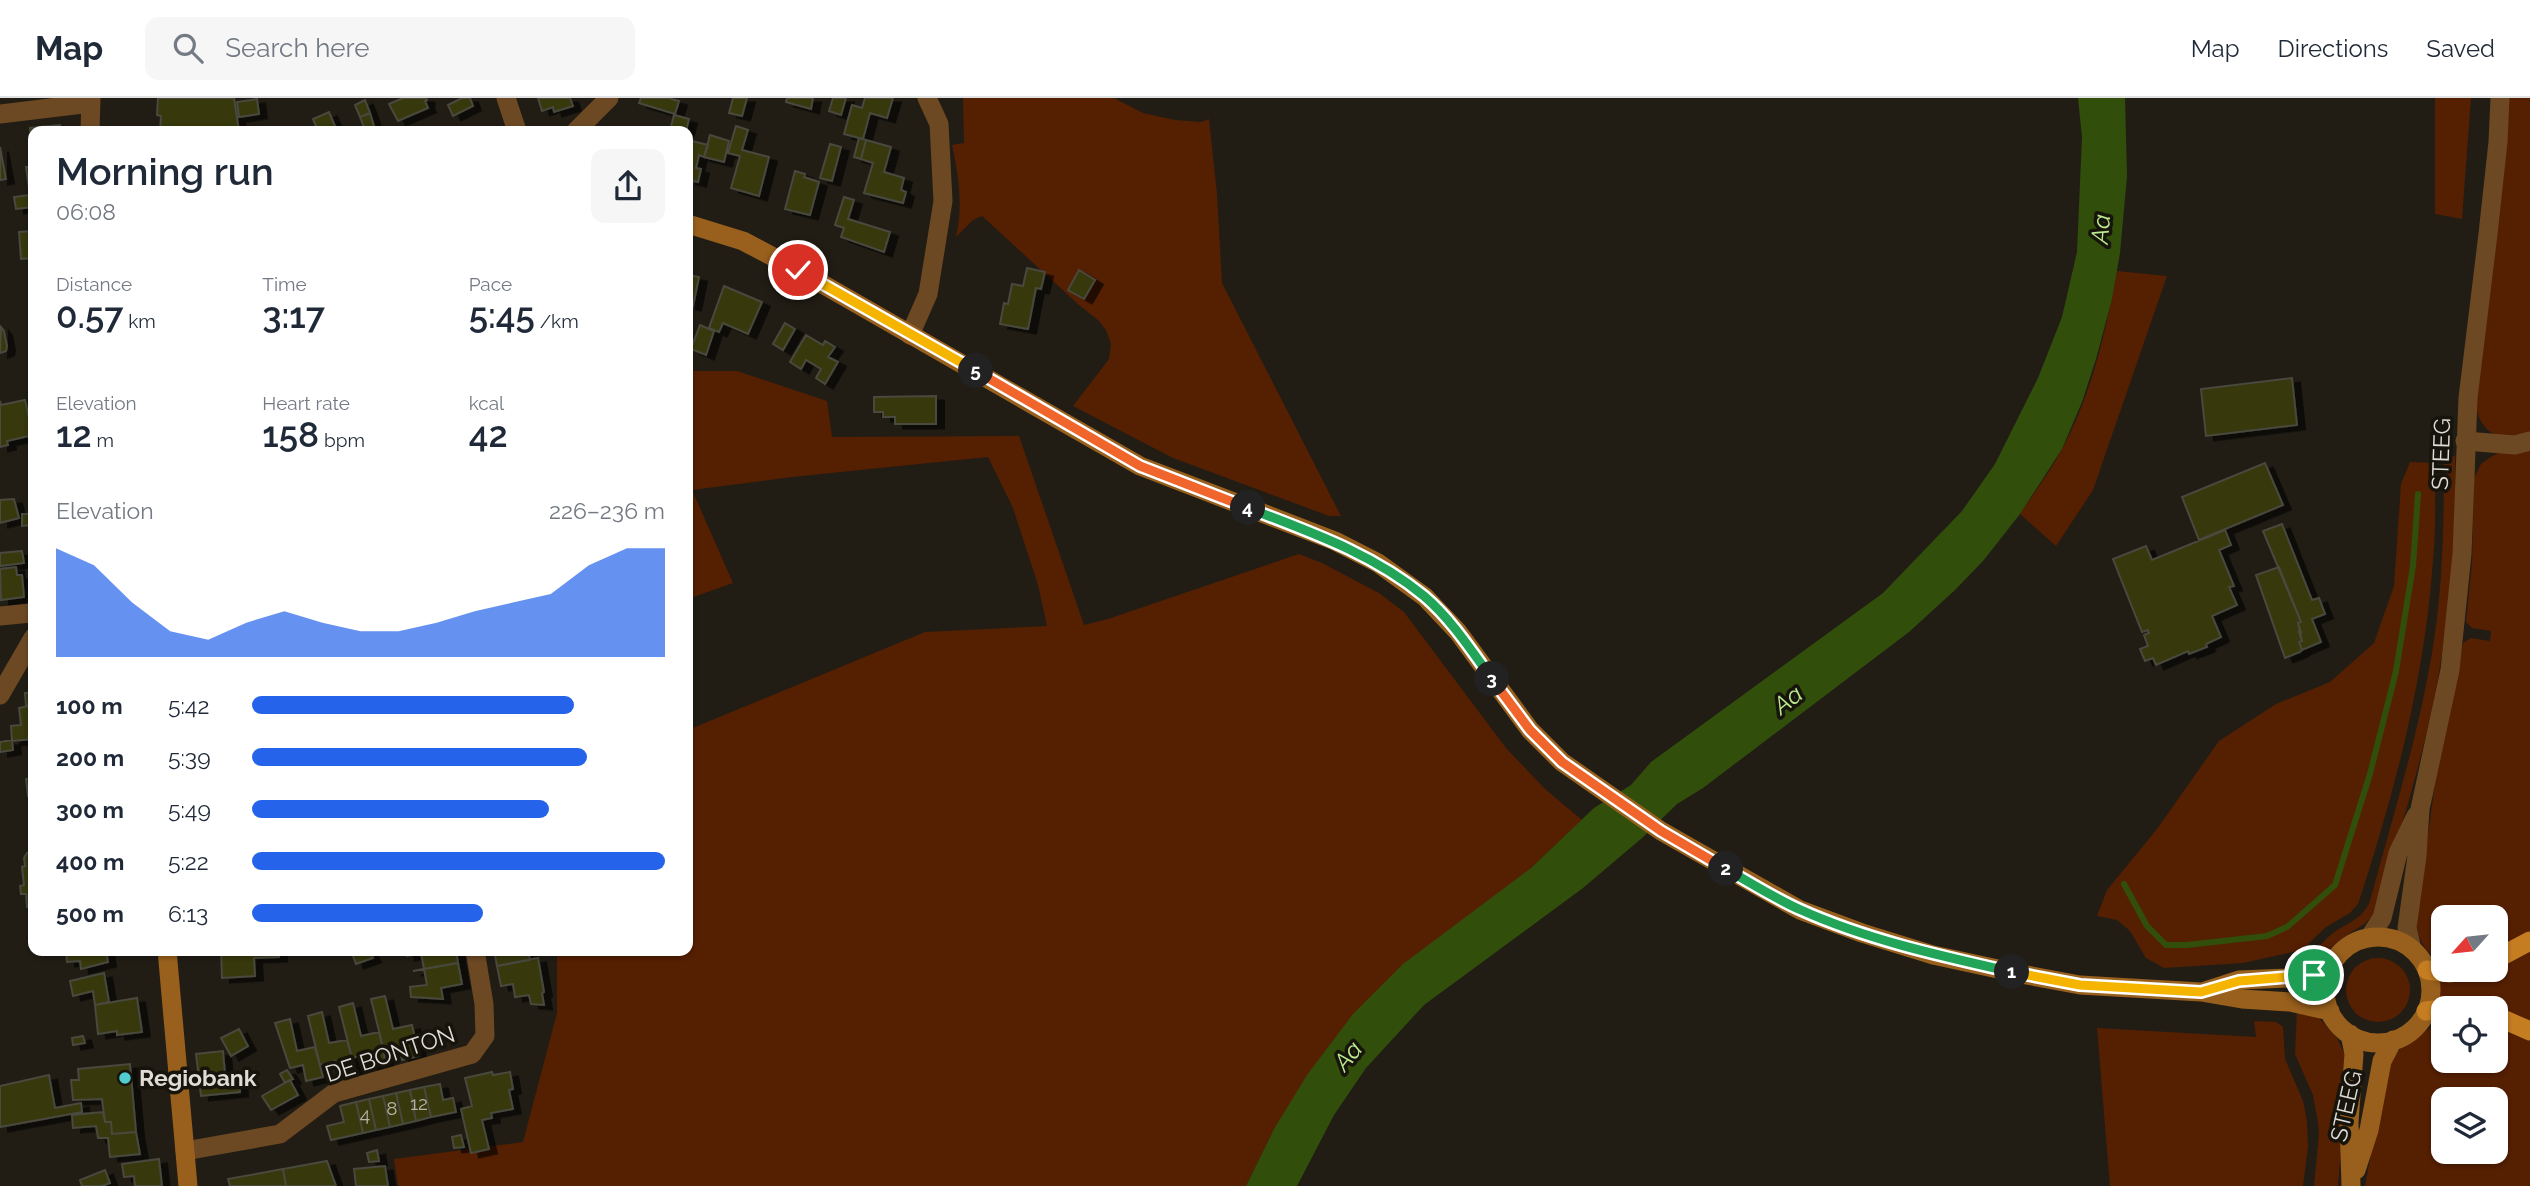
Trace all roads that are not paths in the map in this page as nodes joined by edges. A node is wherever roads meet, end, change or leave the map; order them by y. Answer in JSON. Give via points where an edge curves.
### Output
{"nodes":[{"id":1,"x":506,"y":98,"type":"edge"},
{"id":2,"x":609,"y":98,"type":"edge"},
{"id":3,"x":927,"y":98,"type":"edge"},
{"id":4,"x":2500,"y":98,"type":"edge"},
{"id":5,"x":91,"y":101,"type":"edge"},
{"id":6,"x":0,"y":114,"type":"edge"},
{"id":7,"x":90,"y":126,"type":"edge"},
{"id":8,"x":515,"y":126,"type":"edge"},
{"id":9,"x":581,"y":126,"type":"edge"},
{"id":10,"x":693,"y":226,"type":"edge"},
{"id":11,"x":910,"y":335,"type":"junction"},
{"id":12,"x":2465,"y":441,"type":"junction"},
{"id":13,"x":2530,"y":441,"type":"edge"},
{"id":14,"x":28,"y":613,"type":"edge"},
{"id":15,"x":0,"y":616,"type":"edge"},
{"id":16,"x":28,"y":647,"type":"edge"},
{"id":17,"x":0,"y":695,"type":"edge"},
{"id":18,"x":2420,"y":809,"type":"junction"},
{"id":19,"x":2369,"y":938,"type":"junction"},
{"id":20,"x":2530,"y":941,"type":"edge"},
{"id":21,"x":2412,"y":949,"type":"junction"},
{"id":22,"x":2508,"y":953,"type":"edge"},
{"id":23,"x":168,"y":956,"type":"edge"},
{"id":24,"x":476,"y":956,"type":"edge"},
{"id":25,"x":2329,"y":970,"type":"junction"},
{"id":26,"x":2427,"y":970,"type":"junction"},
{"id":27,"x":2431,"y":971,"type":"edge"},
{"id":28,"x":2201,"y":992,"type":"junction"},
{"id":29,"x":2432,"y":996,"type":"edge"},
{"id":30,"x":2330,"y":1011,"type":"junction"},
{"id":31,"x":2431,"y":1013,"type":"edge"},
{"id":32,"x":2508,"y":1021,"type":"edge"},
{"id":33,"x":2530,"y":1031,"type":"edge"},
{"id":34,"x":2350,"y":1034,"type":"junction"},
{"id":35,"x":2393,"y":1040,"type":"junction"},
{"id":36,"x":185,"y":1150,"type":"junction"},
{"id":37,"x":2351,"y":1185,"type":"edge"},
{"id":38,"x":188,"y":1186,"type":"edge"}],
"edges":[{"from":1,"to":8,"type":"street"},
{"from":2,"to":9,"type":"street"},
{"from":3,"to":11,"type":"street","via":[[939,124],[943,201],[928,294]]},
{"from":4,"to":12,"type":"street","name":"STEEG"},
{"from":5,"to":6,"type":"street"},
{"from":5,"to":7,"type":"street"},
{"from":10,"to":11,"type":"main road","via":[[744,241]]},
{"from":11,"to":28,"type":"main road","via":[[1140,466],[1335,541],[1378,563],[1425,597],[1458,632],[1530,730],[1562,762],[1661,831],[1800,910],[1933,955],[2021,974],[2080,985]]},
{"from":12,"to":13,"type":"street","via":[[2515,445]]},
{"from":12,"to":18,"type":"street","name":"STEEG","via":[[2462,554],[2450,670]]},
{"from":14,"to":15,"type":"street"},
{"from":16,"to":17,"type":"street"},
{"from":18,"to":19,"type":"street","name":"STEEG","via":[[2398,853],[2382,918]]},
{"from":18,"to":21,"type":"street","name":"STEEG","via":[[2407,928]]},
{"from":19,"to":21,"type":"main road","via":[[2391,939]]},
{"from":19,"to":25,"type":"main road","via":[[2345,948]]},
{"from":20,"to":22,"type":"highway"},
{"from":21,"to":26,"type":"main road"},
{"from":23,"to":36,"type":"main road"},
{"from":24,"to":36,"type":"street","name":"DE BONTON","via":[[485,1036],[472,1054],[334,1093],[280,1134]]},
{"from":25,"to":28,"type":"main road","via":[[2239,981]]},
{"from":25,"to":30,"type":"main road","via":[[2325,990]]},
{"from":26,"to":27,"type":"highway"},
{"from":26,"to":29,"type":"main road"},
{"from":28,"to":30,"type":"main road"},
{"from":30,"to":34,"type":"main road"},
{"from":31,"to":35,"type":"main road"},
{"from":32,"to":33,"type":"highway"},
{"from":34,"to":35,"type":"main road","via":[[2371,1042]]},
{"from":34,"to":37,"type":"main road","name":"STEEG","via":[[2354,1055]]},
{"from":35,"to":37,"type":"main road","name":"STEEG","via":[[2382,1061],[2369,1130]]},
{"from":36,"to":38,"type":"main road"}]}
